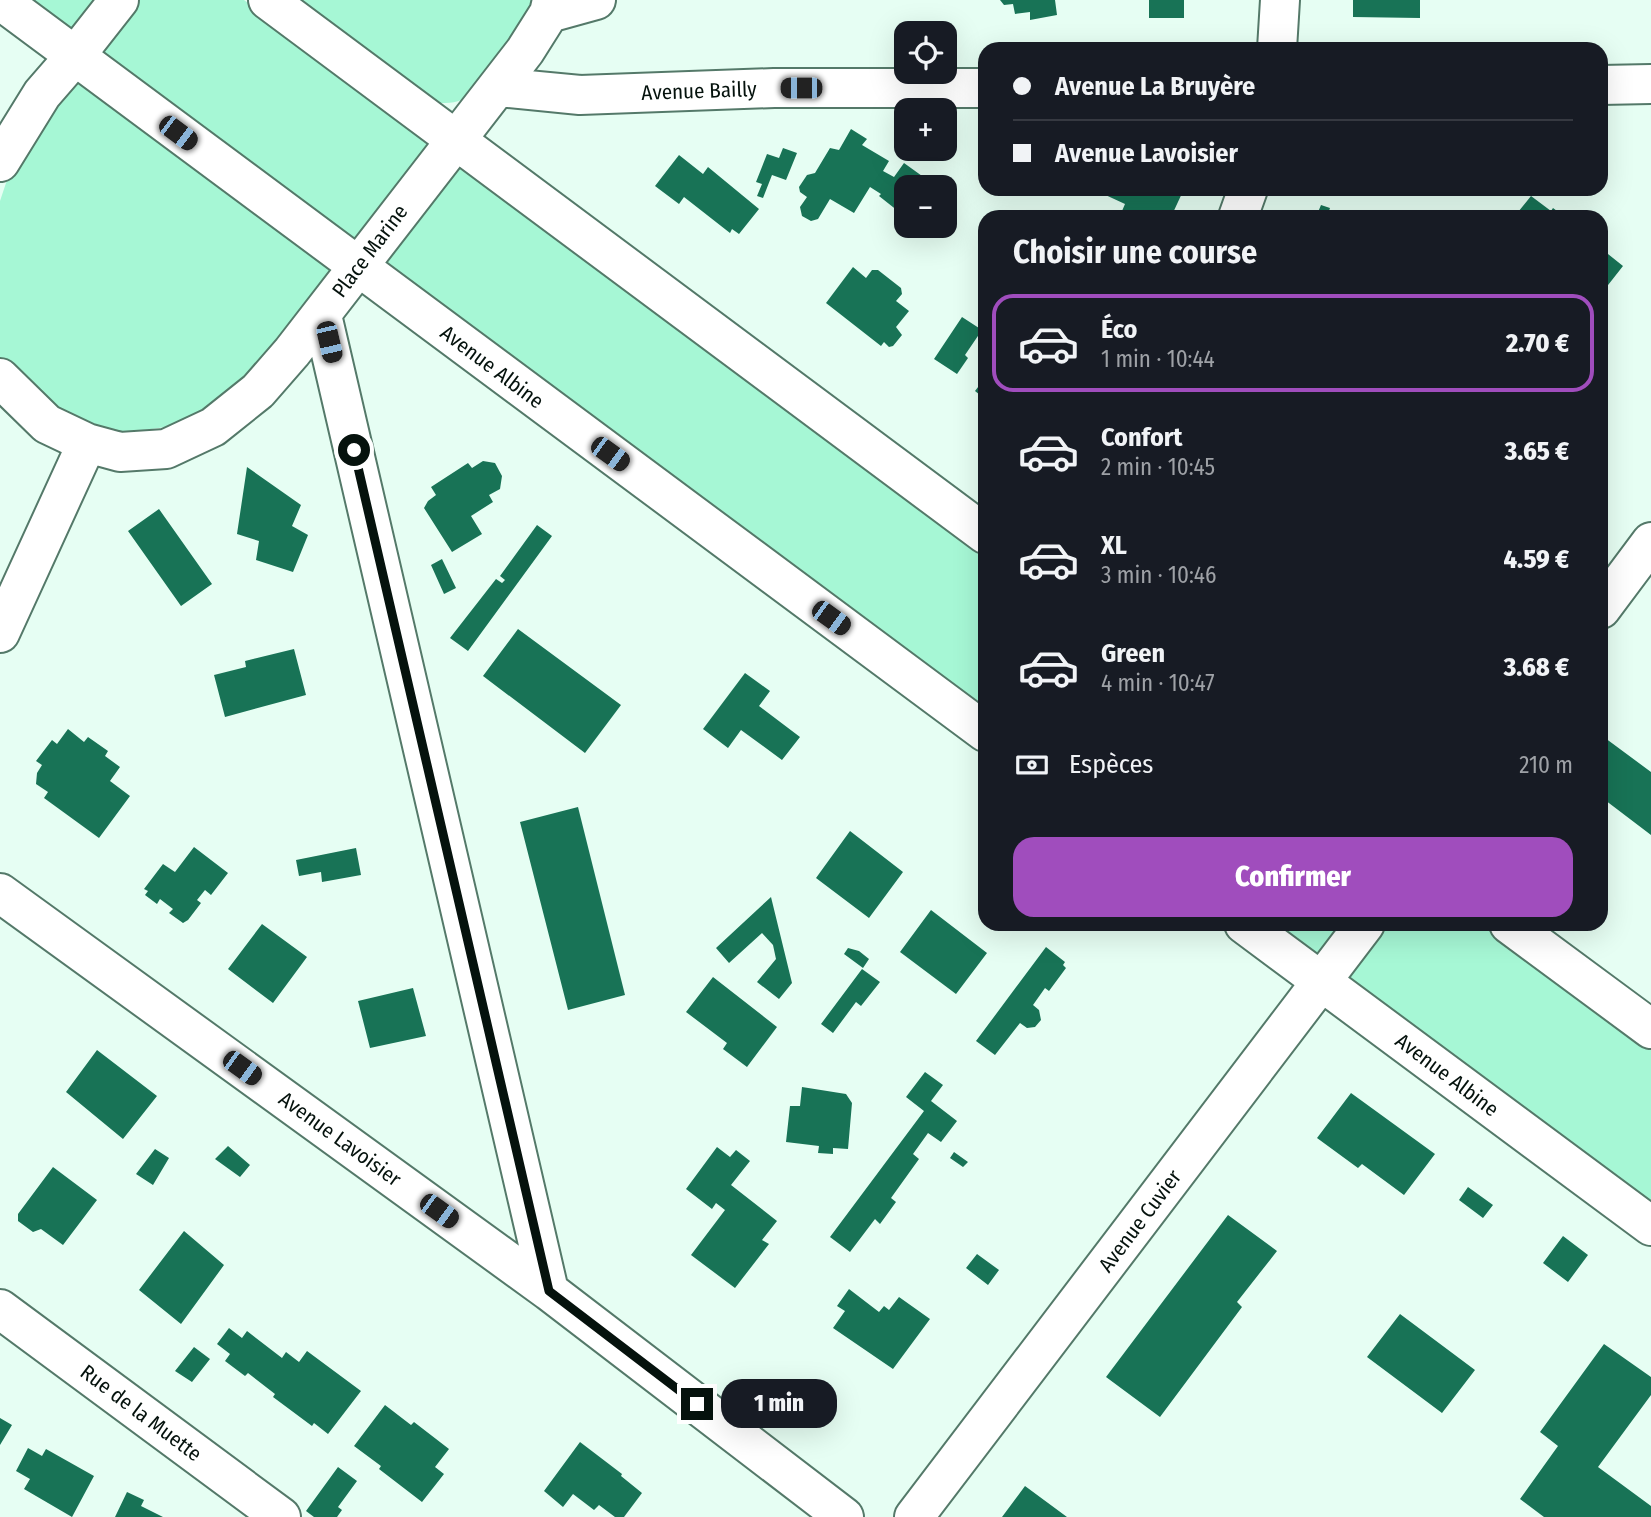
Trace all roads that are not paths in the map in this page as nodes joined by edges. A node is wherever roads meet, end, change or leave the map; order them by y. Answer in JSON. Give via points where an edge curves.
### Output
{"nodes":[{"id":1,"x":0,"y":0,"type":"edge"},
{"id":2,"x":119,"y":0,"type":"edge"},
{"id":3,"x":268,"y":0,"type":"edge"},
{"id":4,"x":596,"y":0,"type":"edge"},
{"id":5,"x":1280,"y":0,"type":"edge"},
{"id":6,"x":550,"y":7,"type":"edge"},
{"id":7,"x":1277,"y":42,"type":"edge"},
{"id":8,"x":75,"y":56,"type":"junction"},
{"id":9,"x":1651,"y":84,"type":"edge"},
{"id":10,"x":1608,"y":85,"type":"edge"},
{"id":11,"x":498,"y":88,"type":"junction"},
{"id":12,"x":978,"y":88,"type":"edge"},
{"id":13,"x":14,"y":116,"type":"edge"},
{"id":14,"x":456,"y":140,"type":"junction"},
{"id":15,"x":0,"y":162,"type":"edge"},
{"id":16,"x":357,"y":267,"type":"junction"},
{"id":17,"x":322,"y":315,"type":"junction"},
{"id":18,"x":0,"y":378,"type":"edge"},
{"id":19,"x":87,"y":443,"type":"junction"},
{"id":20,"x":1651,"y":516,"type":"edge"},
{"id":21,"x":978,"y":529,"type":"edge"},
{"id":22,"x":1645,"y":551,"type":"edge"},
{"id":23,"x":1608,"y":600,"type":"edge"},
{"id":24,"x":0,"y":633,"type":"edge"},
{"id":25,"x":978,"y":727,"type":"edge"},
{"id":26,"x":0,"y":893,"type":"edge"},
{"id":27,"x":1253,"y":931,"type":"edge"},
{"id":28,"x":1360,"y":931,"type":"edge"},
{"id":29,"x":1518,"y":931,"type":"edge"},
{"id":30,"x":1322,"y":982,"type":"junction"},
{"id":31,"x":1651,"y":1029,"type":"edge"},
{"id":32,"x":1651,"y":1226,"type":"edge"},
{"id":33,"x":549,"y":1291,"type":"junction"},
{"id":34,"x":0,"y":1309,"type":"edge"},
{"id":35,"x":281,"y":1517,"type":"edge"},
{"id":36,"x":844,"y":1517,"type":"edge"},
{"id":37,"x":914,"y":1517,"type":"edge"}],
"edges":[{"from":1,"to":8,"type":"street","name":"Avenue Albine"},
{"from":2,"to":8,"type":"street"},
{"from":3,"to":14,"type":"street"},
{"from":4,"to":6,"type":"street"},
{"from":5,"to":7,"type":"street"},
{"from":6,"to":11,"type":"street","name":"Place Marine"},
{"from":8,"to":13,"type":"street","via":[[42,94]]},
{"from":8,"to":16,"type":"street","name":"Avenue Albine"},
{"from":9,"to":10,"type":"street"},
{"from":11,"to":12,"type":"street","name":"Avenue Bailly","via":[[580,95],[774,88]]},
{"from":11,"to":14,"type":"street","name":"Place Marine"},
{"from":13,"to":15,"type":"street"},
{"from":14,"to":16,"type":"street","name":"Place Marine"},
{"from":14,"to":21,"type":"street"},
{"from":16,"to":17,"type":"street","name":"Place Marine"},
{"from":16,"to":25,"type":"street","name":"Avenue Albine"},
{"from":17,"to":19,"type":"street","name":"Place Marine","via":[[258,391],[213,427],[166,449],[120,452]]},
{"from":17,"to":33,"type":"street"},
{"from":18,"to":19,"type":"street","name":"Place Marine","via":[[47,424]]},
{"from":19,"to":24,"type":"street"},
{"from":20,"to":22,"type":"street"},
{"from":22,"to":23,"type":"street"},
{"from":26,"to":33,"type":"street","name":"Avenue Lavoisier"},
{"from":27,"to":30,"type":"street","name":"Avenue Albine"},
{"from":28,"to":30,"type":"street","name":"Avenue Cuvier"},
{"from":29,"to":31,"type":"street"},
{"from":30,"to":32,"type":"street","name":"Avenue Albine"},
{"from":30,"to":37,"type":"street","name":"Avenue Cuvier"},
{"from":33,"to":36,"type":"street","name":"Avenue Lavoisier"},
{"from":34,"to":35,"type":"street","name":"Rue de la Muette"}]}
